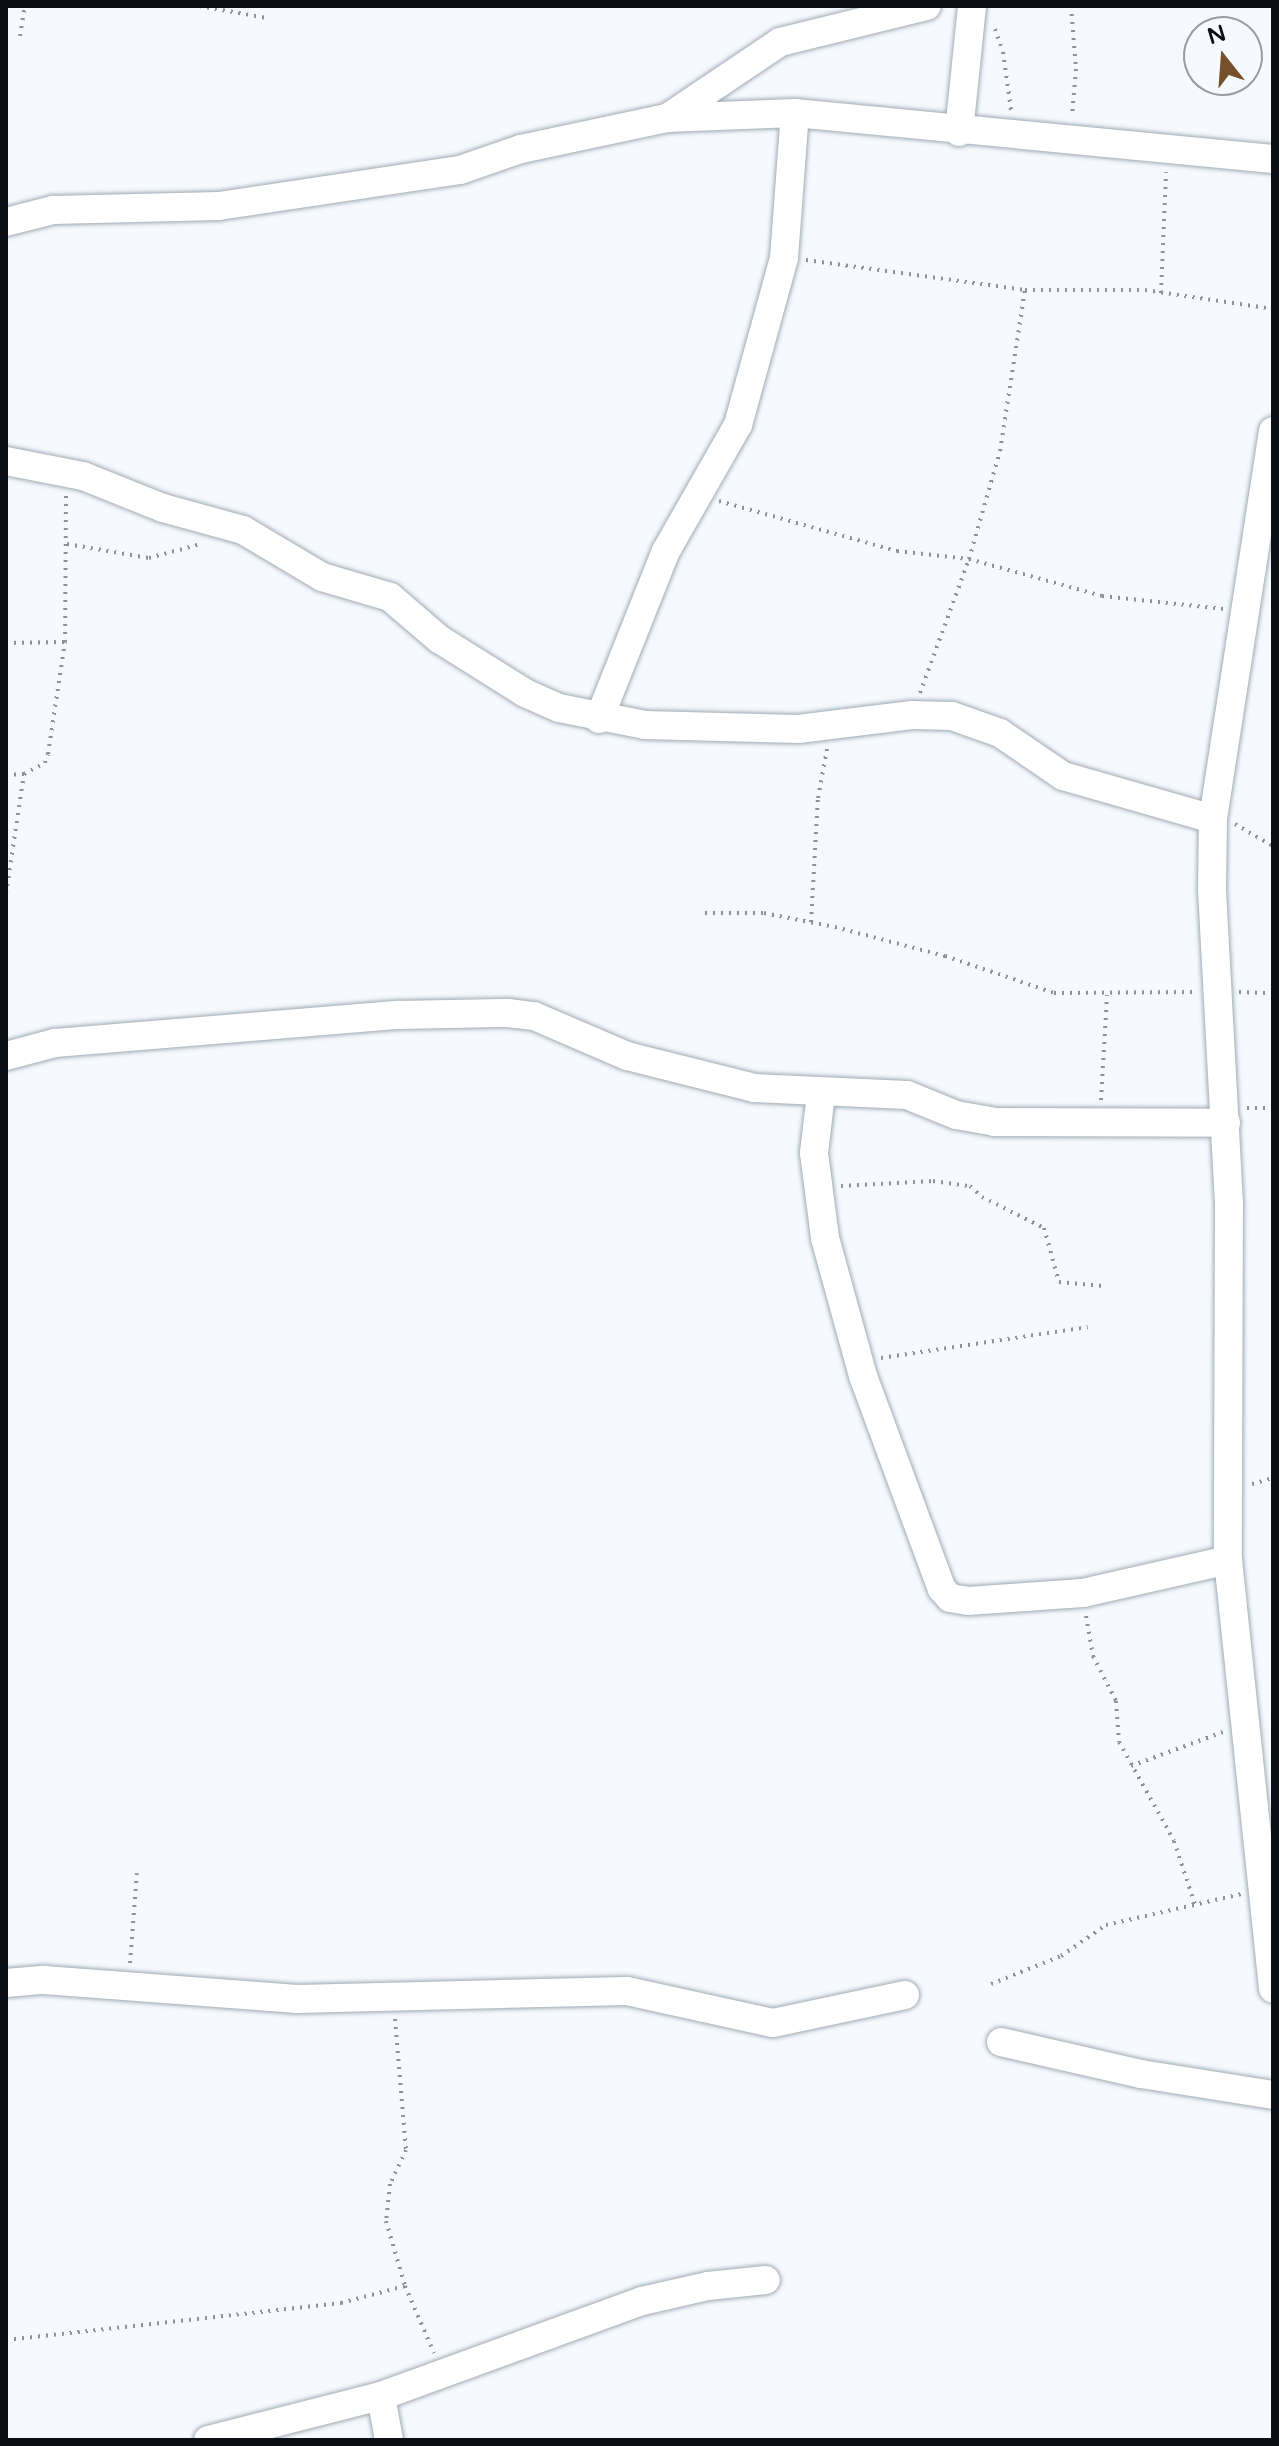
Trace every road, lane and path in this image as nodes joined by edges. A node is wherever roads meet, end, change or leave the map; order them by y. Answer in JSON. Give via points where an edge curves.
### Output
{"nodes":[{"id":1,"x":25,"y":6,"type":"edge"},
{"id":2,"x":199,"y":6,"type":"edge"},
{"id":3,"x":927,"y":6,"type":"edge"},
{"id":4,"x":1071,"y":6,"type":"edge"},
{"id":5,"x":981,"y":14,"type":"edge"},
{"id":6,"x":267,"y":18,"type":"dead end"},
{"id":7,"x":20,"y":36,"type":"dead end"},
{"id":8,"x":795,"y":113,"type":"junction"},
{"id":9,"x":667,"y":118,"type":"junction"},
{"id":10,"x":959,"y":132,"type":"junction"},
{"id":11,"x":1014,"y":135,"type":"junction"},
{"id":12,"x":1070,"y":139,"type":"junction"},
{"id":13,"x":1166,"y":149,"type":"junction"},
{"id":14,"x":1273,"y":159,"type":"edge"},
{"id":15,"x":6,"y":222,"type":"edge"},
{"id":16,"x":784,"y":258,"type":"junction"},
{"id":17,"x":1025,"y":290,"type":"junction"},
{"id":18,"x":1161,"y":293,"type":"junction"},
{"id":19,"x":1273,"y":309,"type":"edge"},
{"id":20,"x":1273,"y":431,"type":"edge"},
{"id":21,"x":6,"y":461,"type":"edge"},
{"id":22,"x":66,"y":472,"type":"junction"},
{"id":23,"x":698,"y":495,"type":"junction"},
{"id":24,"x":243,"y":530,"type":"junction"},
{"id":25,"x":67,"y":544,"type":"junction"},
{"id":26,"x":969,"y":559,"type":"junction"},
{"id":27,"x":1248,"y":607,"type":"junction"},
{"id":28,"x":65,"y":642,"type":"junction"},
{"id":29,"x":6,"y":643,"type":"edge"},
{"id":30,"x":912,"y":715,"type":"junction"},
{"id":31,"x":599,"y":719,"type":"junction"},
{"id":32,"x":832,"y":728,"type":"junction"},
{"id":33,"x":24,"y":774,"type":"junction"},
{"id":34,"x":6,"y":775,"type":"edge"},
{"id":35,"x":1213,"y":819,"type":"junction"},
{"id":36,"x":1273,"y":846,"type":"edge"},
{"id":37,"x":6,"y":894,"type":"edge"},
{"id":38,"x":705,"y":913,"type":"dead end"},
{"id":39,"x":811,"y":922,"type":"junction"},
{"id":40,"x":1218,"y":991,"type":"junction"},
{"id":41,"x":1273,"y":993,"type":"edge"},
{"id":42,"x":1107,"y":995,"type":"junction"},
{"id":43,"x":6,"y":1056,"type":"edge"},
{"id":44,"x":821,"y":1094,"type":"junction"},
{"id":45,"x":1100,"y":1120,"type":"junction"},
{"id":46,"x":1226,"y":1123,"type":"junction"},
{"id":47,"x":816,"y":1189,"type":"junction"},
{"id":48,"x":1103,"y":1286,"type":"dead end"},
{"id":49,"x":1088,"y":1327,"type":"dead end"},
{"id":50,"x":859,"y":1362,"type":"junction"},
{"id":51,"x":1228,"y":1560,"type":"junction"},
{"id":52,"x":1083,"y":1593,"type":"junction"},
{"id":53,"x":1246,"y":1720,"type":"junction"},
{"id":54,"x":1131,"y":1766,"type":"junction"},
{"id":55,"x":137,"y":1873,"type":"dead end"},
{"id":56,"x":1264,"y":1888,"type":"junction"},
{"id":57,"x":1195,"y":1905,"type":"junction"},
{"id":58,"x":6,"y":1983,"type":"edge"},
{"id":59,"x":991,"y":1984,"type":"dead end"},
{"id":60,"x":128,"y":1988,"type":"junction"},
{"id":61,"x":1273,"y":1989,"type":"edge"},
{"id":62,"x":905,"y":1995,"type":"dead end"},
{"id":63,"x":395,"y":1997,"type":"junction"},
{"id":64,"x":1001,"y":2042,"type":"dead end"},
{"id":65,"x":1273,"y":2095,"type":"edge"},
{"id":66,"x":766,"y":2280,"type":"dead end"},
{"id":67,"x":405,"y":2286,"type":"junction"},
{"id":68,"x":6,"y":2340,"type":"edge"},
{"id":69,"x":444,"y":2373,"type":"junction"},
{"id":70,"x":381,"y":2396,"type":"junction"},
{"id":71,"x":208,"y":2440,"type":"edge"},
{"id":72,"x":389,"y":2440,"type":"edge"}],
"edges":[{"from":1,"to":7,"type":"path"},
{"from":2,"to":6,"type":"path"},
{"from":3,"to":9,"type":"street","via":[[780,42]]},
{"from":4,"to":12,"type":"path","via":[[1076,69]]},
{"from":5,"to":10,"type":"street"},
{"from":5,"to":11,"type":"path","via":[[1003,52]]},
{"from":8,"to":9,"type":"street"},
{"from":8,"to":10,"type":"street"},
{"from":8,"to":16,"type":"street"},
{"from":9,"to":15,"type":"street","via":[[521,149],[460,170],[219,206],[53,210]]},
{"from":10,"to":11,"type":"street"},
{"from":11,"to":12,"type":"street"},
{"from":12,"to":13,"type":"street"},
{"from":13,"to":14,"type":"street"},
{"from":13,"to":18,"type":"path"},
{"from":16,"to":17,"type":"path","via":[[892,268]]},
{"from":16,"to":23,"type":"street","via":[[738,425]]},
{"from":17,"to":18,"type":"path"},
{"from":17,"to":26,"type":"path","via":[[1000,451]]},
{"from":18,"to":19,"type":"path"},
{"from":20,"to":27,"type":"street"},
{"from":21,"to":22,"type":"street"},
{"from":22,"to":24,"type":"street"},
{"from":22,"to":25,"type":"path"},
{"from":23,"to":26,"type":"path","via":[[897,551]]},
{"from":23,"to":31,"type":"street","via":[[660,564]]},
{"from":24,"to":25,"type":"path","via":[[149,558]]},
{"from":24,"to":31,"type":"street","via":[[322,577],[390,597],[439,639],[525,693]]},
{"from":25,"to":28,"type":"path"},
{"from":26,"to":27,"type":"path","via":[[1123,601]]},
{"from":26,"to":30,"type":"path"},
{"from":27,"to":35,"type":"street"},
{"from":28,"to":29,"type":"path"},
{"from":28,"to":33,"type":"path","via":[[45,763]]},
{"from":30,"to":32,"type":"street"},
{"from":30,"to":35,"type":"street","via":[[982,724],[1063,776]]},
{"from":31,"to":32,"type":"street"},
{"from":32,"to":39,"type":"path","via":[[818,798]]},
{"from":33,"to":34,"type":"path"},
{"from":33,"to":37,"type":"path"},
{"from":35,"to":36,"type":"path","via":[[1250,830]]},
{"from":35,"to":40,"type":"street"},
{"from":38,"to":39,"type":"path","via":[[764,913]]},
{"from":39,"to":42,"type":"path","via":[[945,956],[1036,990]]},
{"from":40,"to":41,"type":"path"},
{"from":40,"to":42,"type":"path"},
{"from":40,"to":46,"type":"street"},
{"from":42,"to":45,"type":"path"},
{"from":43,"to":44,"type":"street","via":[[55,1043],[399,1015],[508,1013],[534,1016],[627,1056],[704,1078]]},
{"from":44,"to":45,"type":"street","via":[[907,1095],[956,1115],[994,1122]]},
{"from":44,"to":47,"type":"street"},
{"from":45,"to":46,"type":"street"},
{"from":46,"to":51,"type":"street"},
{"from":47,"to":48,"type":"path","via":[[961,1183],[1044,1228],[1059,1282]]},
{"from":47,"to":50,"type":"street"},
{"from":49,"to":50,"type":"path"},
{"from":50,"to":52,"type":"street","via":[[942,1589],[950,1598]]},
{"from":51,"to":52,"type":"street"},
{"from":51,"to":53,"type":"street"},
{"from":52,"to":54,"type":"path","via":[[1093,1656],[1112,1689],[1119,1742]]},
{"from":53,"to":54,"type":"path","via":[[1186,1749]]},
{"from":53,"to":56,"type":"street"},
{"from":54,"to":57,"type":"path","via":[[1174,1841]]},
{"from":55,"to":60,"type":"path"},
{"from":56,"to":57,"type":"path"},
{"from":56,"to":61,"type":"street"},
{"from":57,"to":59,"type":"path","via":[[1106,1925],[1061,1956]]},
{"from":58,"to":60,"type":"street","via":[[44,1980]]},
{"from":60,"to":63,"type":"street","via":[[237,1998]]},
{"from":62,"to":63,"type":"street","via":[[773,2023],[627,1991]]},
{"from":63,"to":67,"type":"path","via":[[406,2150],[390,2184],[386,2221]]},
{"from":64,"to":65,"type":"street","via":[[1141,2074]]},
{"from":66,"to":69,"type":"street","via":[[642,2301]]},
{"from":67,"to":68,"type":"path","via":[[341,2303],[262,2309],[68,2338]]},
{"from":67,"to":69,"type":"path"},
{"from":69,"to":70,"type":"street"},
{"from":70,"to":71,"type":"street"},
{"from":70,"to":72,"type":"street"}]}
